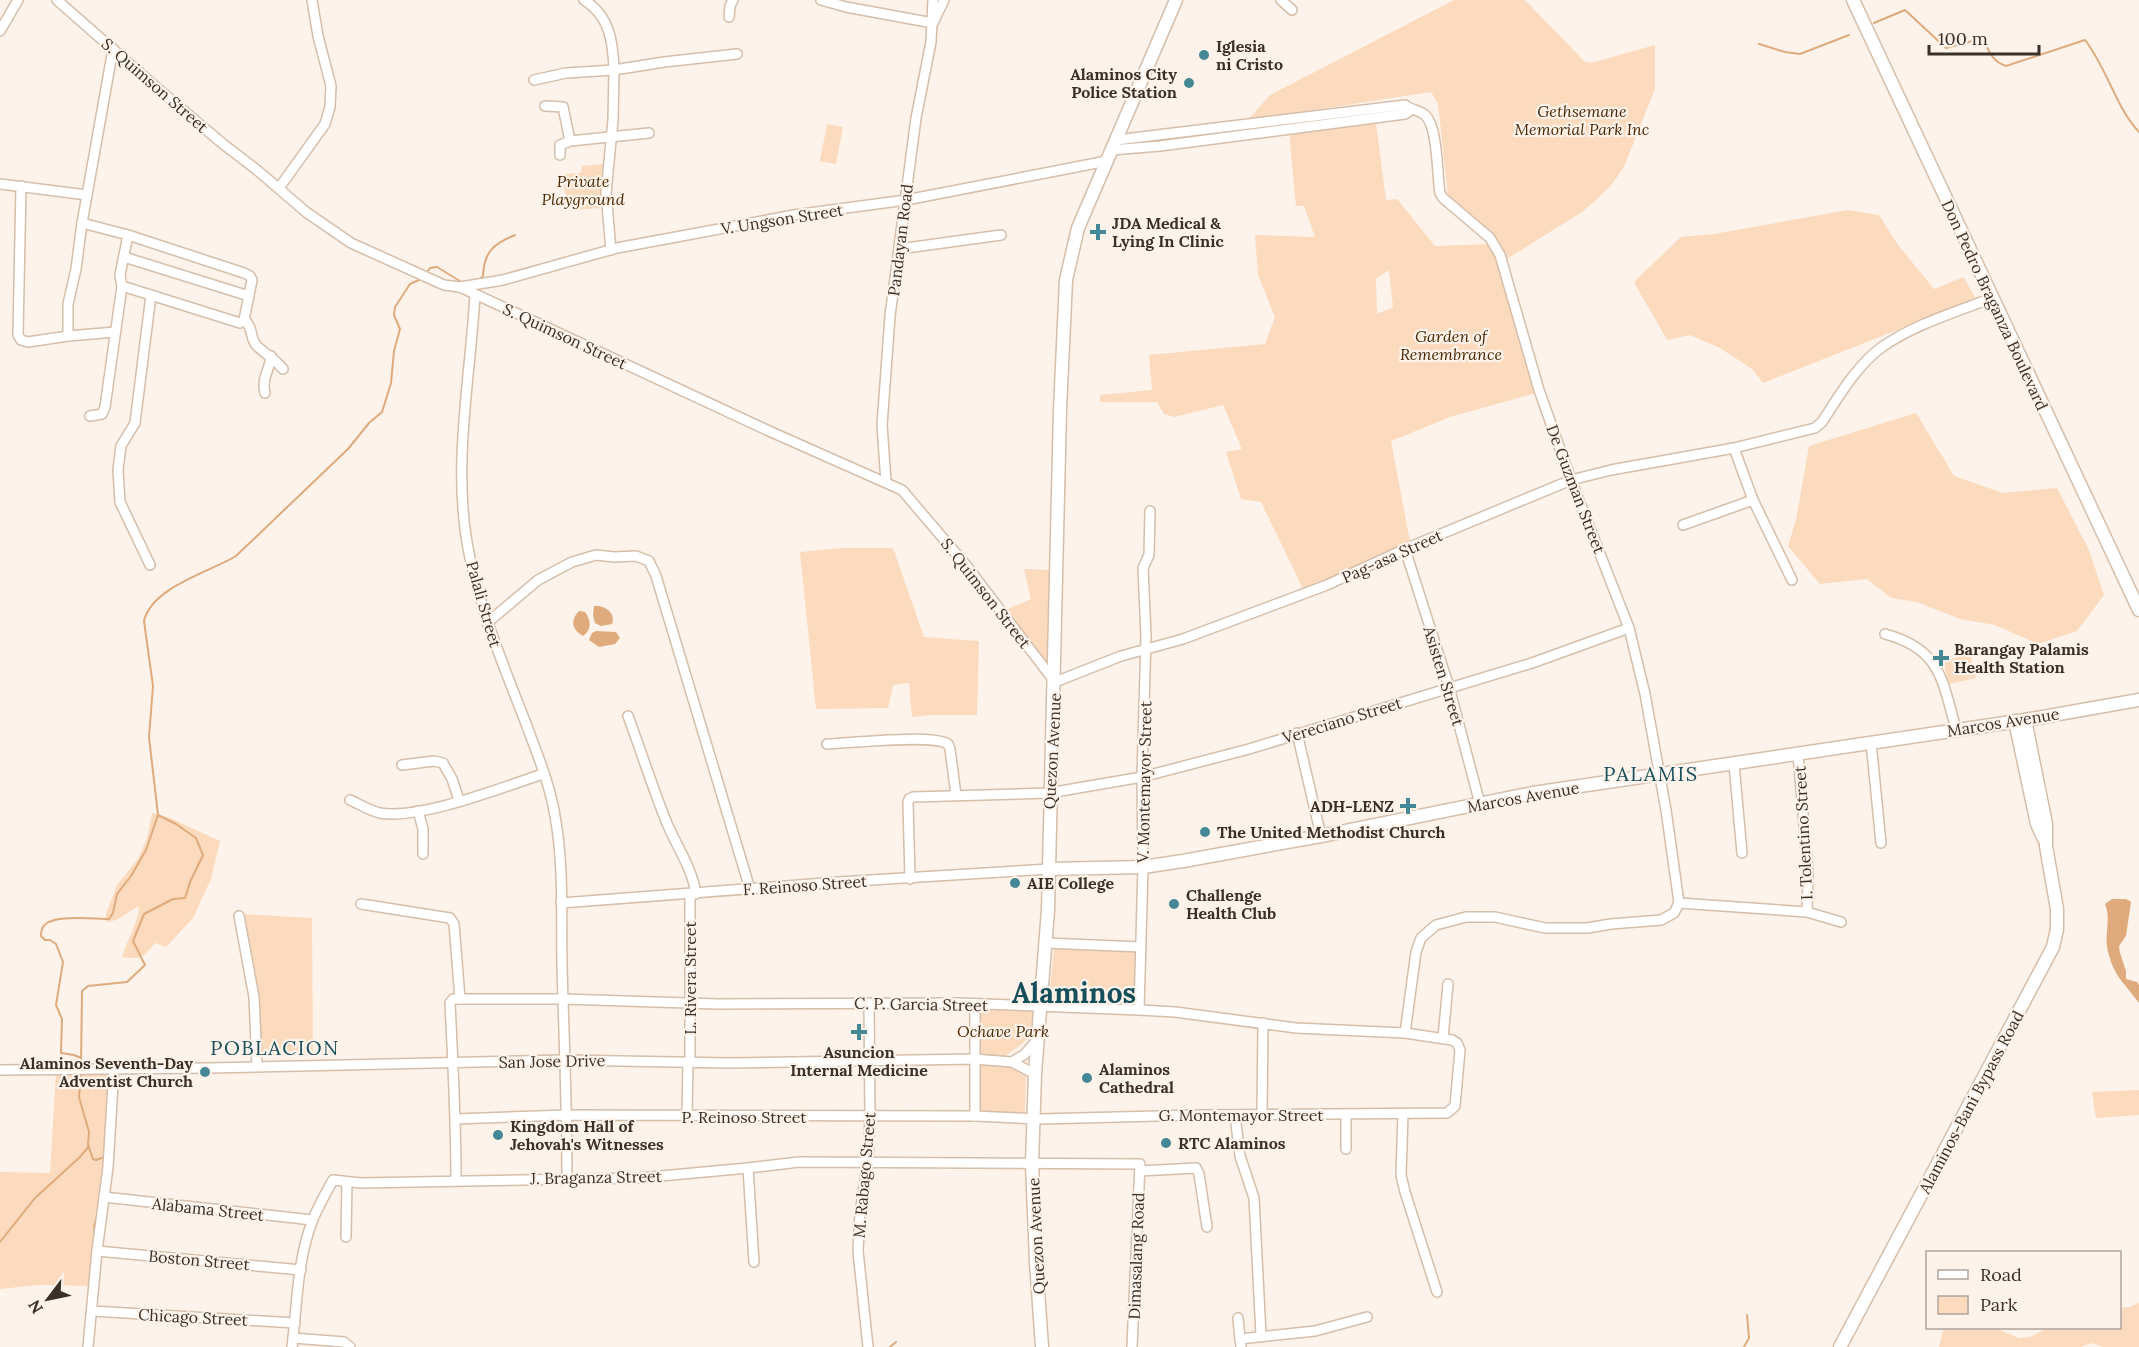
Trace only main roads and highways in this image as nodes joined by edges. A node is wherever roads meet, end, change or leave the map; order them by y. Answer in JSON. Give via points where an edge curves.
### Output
{"nodes":[{"id":1,"x":1176,"y":0,"type":"edge"},
{"id":2,"x":1853,"y":0,"type":"edge"},
{"id":3,"x":2139,"y":610,"type":"edge"},
{"id":4,"x":2139,"y":700,"type":"edge"},
{"id":5,"x":2020,"y":721,"type":"junction"},
{"id":6,"x":1049,"y":869,"type":"junction"},
{"id":7,"x":1042,"y":1347,"type":"edge"},
{"id":8,"x":1840,"y":1347,"type":"edge"}],
"edges":[{"from":1,"to":6,"type":"main road","name":"Quezon Avenue","via":[[1078,228],[1066,280]]},
{"from":2,"to":3,"type":"main road","name":"Don Pedro Braganza Boulevard"},
{"from":4,"to":5,"type":"main road","name":"Marcos Avenue"},
{"from":5,"to":6,"type":"main road","name":"Marcos Avenue","via":[[1533,793],[1143,867]]},
{"from":5,"to":8,"type":"main road","name":"Alaminos-Bani Bypass Road","via":[[2037,824],[2046,846],[2057,909],[2053,947]]},
{"from":6,"to":7,"type":"main road","name":"Quezon Avenue","via":[[1032,1164]]}]}
